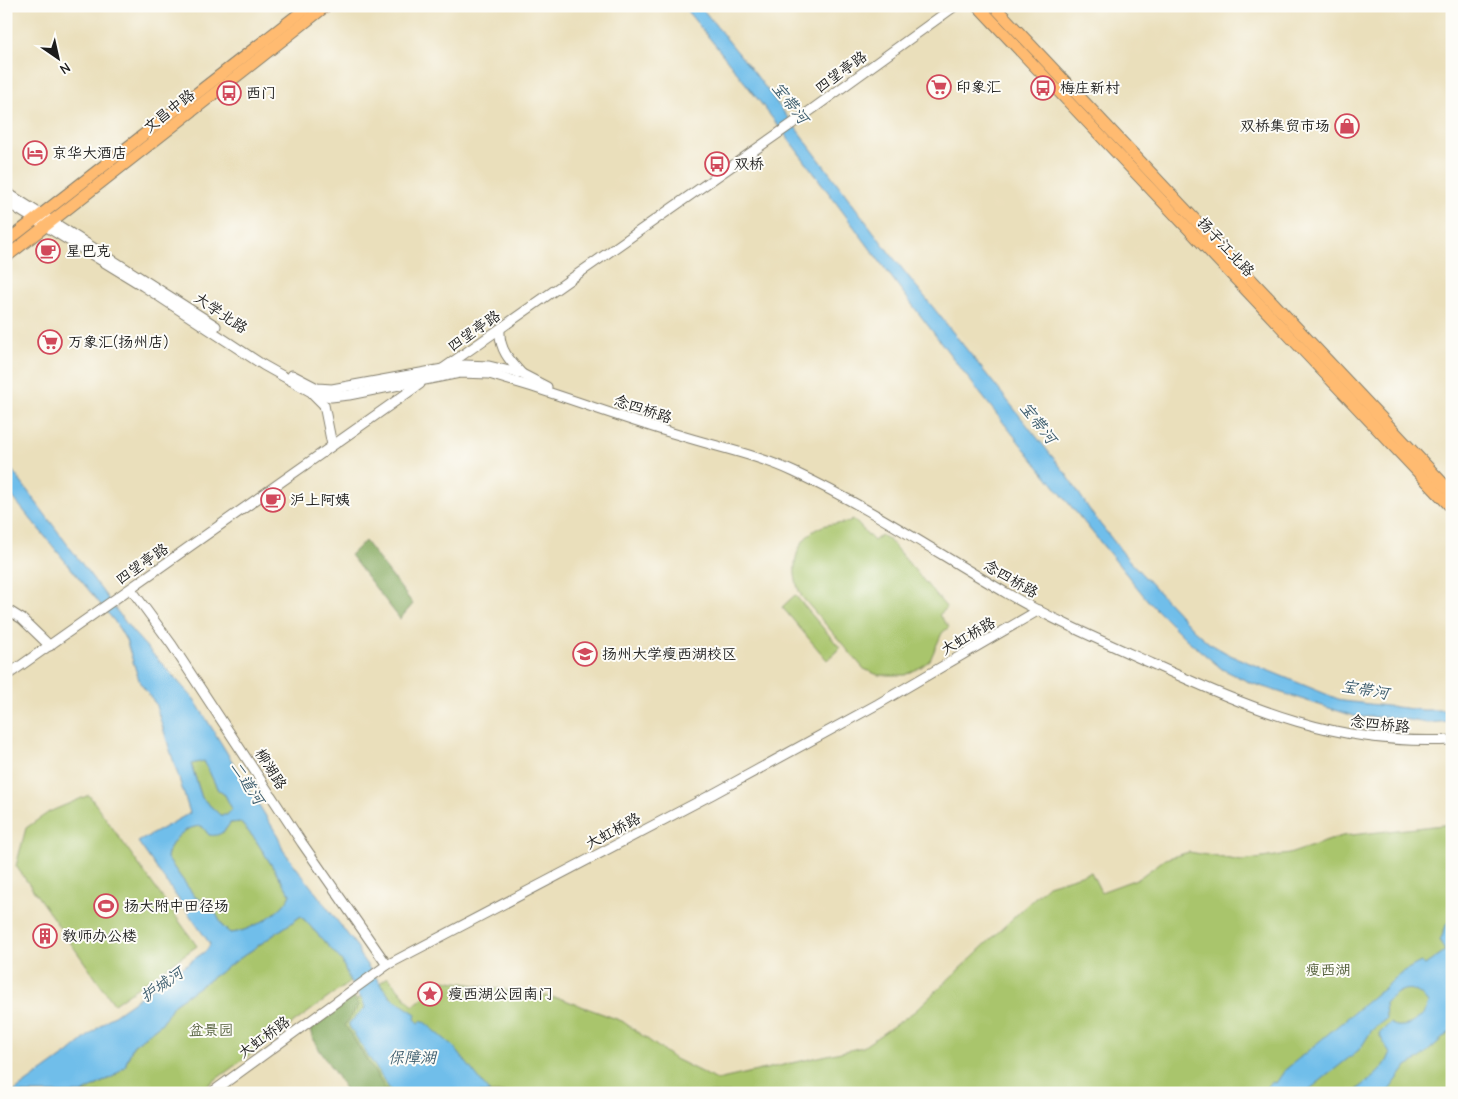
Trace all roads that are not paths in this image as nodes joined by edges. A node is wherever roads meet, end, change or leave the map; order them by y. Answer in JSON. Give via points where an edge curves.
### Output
{"nodes":[{"id":1,"x":309,"y":6,"type":"edge"},
{"id":2,"x":326,"y":6,"type":"edge"},
{"id":3,"x":956,"y":6,"type":"edge"},
{"id":4,"x":978,"y":6,"type":"edge"},
{"id":5,"x":994,"y":6,"type":"edge"},
{"id":6,"x":6,"y":192,"type":"edge"},
{"id":7,"x":6,"y":202,"type":"edge"},
{"id":8,"x":38,"y":217,"type":"junction"},
{"id":9,"x":49,"y":224,"type":"junction"},
{"id":10,"x":6,"y":242,"type":"edge"},
{"id":11,"x":6,"y":256,"type":"edge"},
{"id":12,"x":500,"y":330,"type":"junction"},
{"id":13,"x":440,"y":371,"type":"junction"},
{"id":14,"x":522,"y":374,"type":"junction"},
{"id":15,"x":423,"y":381,"type":"junction"},
{"id":16,"x":313,"y":393,"type":"junction"},
{"id":17,"x":569,"y":399,"type":"junction"},
{"id":18,"x":332,"y":445,"type":"junction"},
{"id":19,"x":1452,"y":493,"type":"edge"},
{"id":20,"x":1452,"y":508,"type":"edge"},
{"id":21,"x":131,"y":589,"type":"junction"},
{"id":22,"x":6,"y":609,"type":"edge"},
{"id":23,"x":1039,"y":610,"type":"junction"},
{"id":24,"x":50,"y":646,"type":"junction"},
{"id":25,"x":6,"y":676,"type":"edge"},
{"id":26,"x":1452,"y":740,"type":"edge"},
{"id":27,"x":383,"y":968,"type":"junction"},
{"id":28,"x":211,"y":1093,"type":"edge"}],
"edges":[{"from":1,"to":8,"type":"main road","name":"文昌中路"},
{"from":2,"to":9,"type":"main road","name":"文昌中路"},
{"from":3,"to":12,"type":"street","name":"四望亭路"},
{"from":4,"to":20,"type":"main road","name":"扬子江北路"},
{"from":5,"to":19,"type":"main road","name":"扬子江北路"},
{"from":6,"to":8,"type":"street","name":"大学北路"},
{"from":7,"to":8,"type":"street","name":"大学北路"},
{"from":8,"to":9,"type":"street","name":"大学北路"},
{"from":8,"to":10,"type":"main road","name":"文昌中路"},
{"from":9,"to":11,"type":"main road","name":"文昌中路"},
{"from":9,"to":13,"type":"street","name":"大学北路","via":[[124,266],[266,360],[317,388],[332,389]]},
{"from":9,"to":16,"type":"street","name":"大学北路","via":[[264,365]]},
{"from":12,"to":13,"type":"street","name":"四望亭路"},
{"from":12,"to":14,"type":"street","via":[[499,341],[507,358]]},
{"from":13,"to":14,"type":"street","name":"念四桥路","via":[[465,365],[489,366]]},
{"from":13,"to":15,"type":"street","name":"四望亭路"},
{"from":14,"to":17,"type":"street","name":"念四桥路"},
{"from":15,"to":16,"type":"street","name":"大学北路","via":[[331,397]]},
{"from":15,"to":17,"type":"street","name":"念四桥路","via":[[460,373],[489,374]]},
{"from":15,"to":18,"type":"street","name":"四望亭路"},
{"from":16,"to":18,"type":"street","via":[[324,406]]},
{"from":17,"to":23,"type":"street","name":"念四桥路","via":[[791,470],[850,500]]},
{"from":18,"to":21,"type":"street","name":"四望亭路"},
{"from":21,"to":24,"type":"street","name":"四望亭路"},
{"from":21,"to":27,"type":"street","name":"柳湖路","via":[[178,653]]},
{"from":22,"to":24,"type":"street","via":[[22,619]]},
{"from":23,"to":26,"type":"street","name":"念四桥路","via":[[1212,691],[1282,718],[1341,734],[1414,742]]},
{"from":23,"to":27,"type":"street","name":"大虹桥路","via":[[739,780]]},
{"from":24,"to":25,"type":"street","name":"四望亭路"},
{"from":27,"to":28,"type":"street","name":"大虹桥路"}]}
